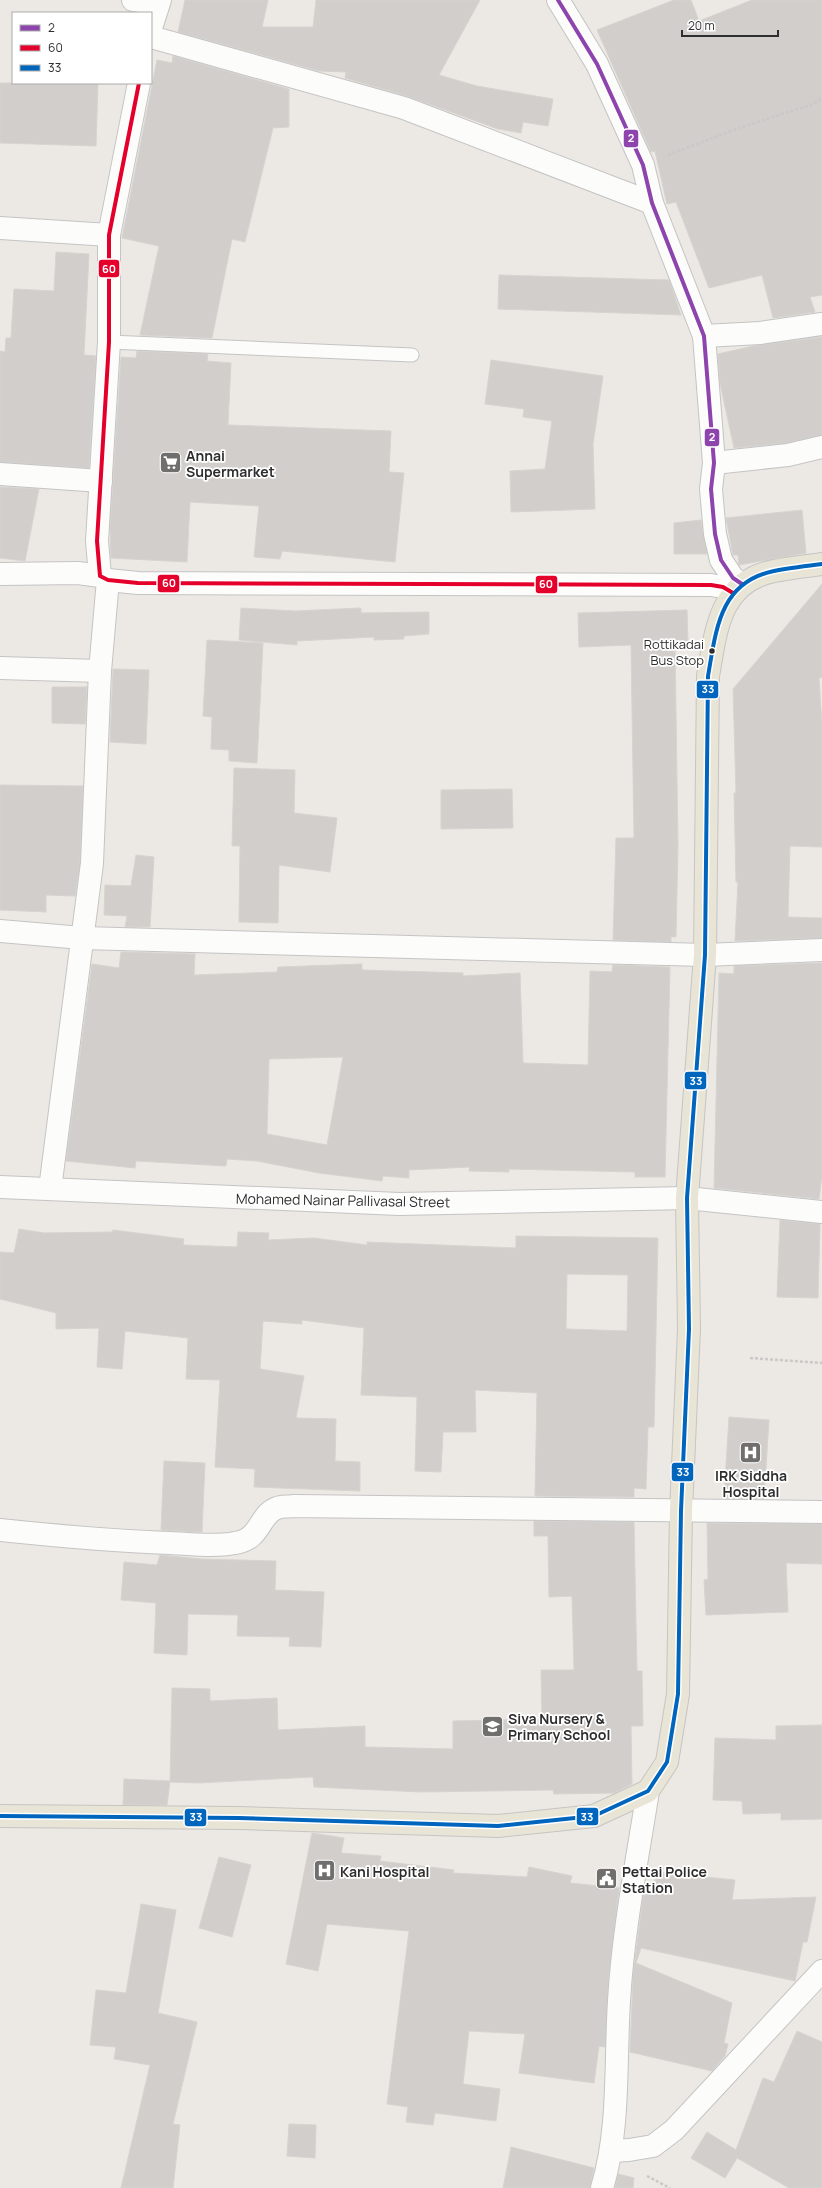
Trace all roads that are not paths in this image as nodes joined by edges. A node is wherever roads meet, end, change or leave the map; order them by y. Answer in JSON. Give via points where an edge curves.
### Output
{"nodes":[{"id":1,"x":133,"y":0,"type":"edge"},
{"id":2,"x":558,"y":0,"type":"edge"},
{"id":3,"x":159,"y":2,"type":"edge"},
{"id":4,"x":152,"y":25,"type":"edge"},
{"id":5,"x":152,"y":37,"type":"edge"},
{"id":6,"x":139,"y":84,"type":"edge"},
{"id":7,"x":652,"y":203,"type":"junction"},
{"id":8,"x":0,"y":228,"type":"edge"},
{"id":9,"x":109,"y":235,"type":"junction"},
{"id":10,"x":822,"y":324,"type":"edge"},
{"id":11,"x":704,"y":336,"type":"junction"},
{"id":12,"x":109,"y":342,"type":"junction"},
{"id":13,"x":412,"y":355,"type":"dead end"},
{"id":14,"x":822,"y":447,"type":"edge"},
{"id":15,"x":714,"y":463,"type":"junction"},
{"id":16,"x":0,"y":474,"type":"edge"},
{"id":17,"x":102,"y":481,"type":"junction"},
{"id":18,"x":822,"y":564,"type":"edge"},
{"id":19,"x":0,"y":574,"type":"edge"},
{"id":20,"x":104,"y":578,"type":"junction"},
{"id":21,"x":737,"y":588,"type":"junction"},
{"id":22,"x":0,"y":668,"type":"edge"},
{"id":23,"x":100,"y":671,"type":"junction"},
{"id":24,"x":0,"y":931,"type":"edge"},
{"id":25,"x":82,"y":938,"type":"junction"},
{"id":26,"x":822,"y":950,"type":"edge"},
{"id":27,"x":704,"y":955,"type":"junction"},
{"id":28,"x":0,"y":1187,"type":"edge"},
{"id":29,"x":50,"y":1190,"type":"junction"},
{"id":30,"x":687,"y":1198,"type":"junction"},
{"id":31,"x":822,"y":1212,"type":"edge"},
{"id":32,"x":681,"y":1511,"type":"junction"},
{"id":33,"x":822,"y":1512,"type":"edge"},
{"id":34,"x":0,"y":1530,"type":"edge"},
{"id":35,"x":648,"y":1791,"type":"junction"},
{"id":36,"x":0,"y":1816,"type":"edge"},
{"id":37,"x":822,"y":1971,"type":"edge"},
{"id":38,"x":611,"y":2151,"type":"junction"},
{"id":39,"x":602,"y":2188,"type":"edge"}],
"edges":[{"from":1,"to":3,"type":"street"},
{"from":2,"to":7,"type":"street","via":[[597,64],[643,165]]},
{"from":3,"to":4,"type":"street"},
{"from":5,"to":7,"type":"street","via":[[404,108]]},
{"from":6,"to":9,"type":"street"},
{"from":7,"to":11,"type":"street"},
{"from":8,"to":9,"type":"street"},
{"from":9,"to":12,"type":"street"},
{"from":10,"to":11,"type":"street","via":[[760,333]]},
{"from":11,"to":15,"type":"street"},
{"from":12,"to":13,"type":"lane"},
{"from":12,"to":17,"type":"street"},
{"from":14,"to":15,"type":"street","via":[[788,455]]},
{"from":15,"to":21,"type":"street","via":[[711,489],[718,549],[726,570]]},
{"from":16,"to":17,"type":"street"},
{"from":17,"to":20,"type":"street","via":[[97,541]]},
{"from":18,"to":21,"type":"main road","via":[[772,571]]},
{"from":19,"to":20,"type":"street","via":[[78,573]]},
{"from":20,"to":21,"type":"street","via":[[138,583],[711,585]]},
{"from":20,"to":23,"type":"street"},
{"from":21,"to":27,"type":"main road","via":[[726,602],[716,630],[708,676]]},
{"from":22,"to":23,"type":"street"},
{"from":23,"to":25,"type":"street","via":[[92,863]]},
{"from":24,"to":25,"type":"street"},
{"from":25,"to":27,"type":"street"},
{"from":25,"to":29,"type":"street"},
{"from":26,"to":27,"type":"street"},
{"from":27,"to":30,"type":"main road"},
{"from":28,"to":29,"type":"street","name":"Mohamed Nainar Pallivasal Street"},
{"from":29,"to":30,"type":"street","name":"Mohamed Nainar Pallivasal Street","via":[[398,1204]]},
{"from":30,"to":31,"type":"street","name":"Mohamed Nainar Pallivasal Street"},
{"from":30,"to":32,"type":"main road","via":[[689,1329]]},
{"from":32,"to":33,"type":"street"},
{"from":32,"to":34,"type":"street","via":[[293,1506],[269,1512],[258,1531],[249,1538],[235,1543],[204,1544],[124,1542]]},
{"from":32,"to":35,"type":"main road","via":[[678,1694],[667,1762]]},
{"from":35,"to":36,"type":"main road","via":[[594,1816],[498,1826],[239,1818]]},
{"from":35,"to":38,"type":"street","via":[[619,2000]]},
{"from":37,"to":38,"type":"street","via":[[674,2130],[653,2146]]},
{"from":38,"to":39,"type":"street"}]}
